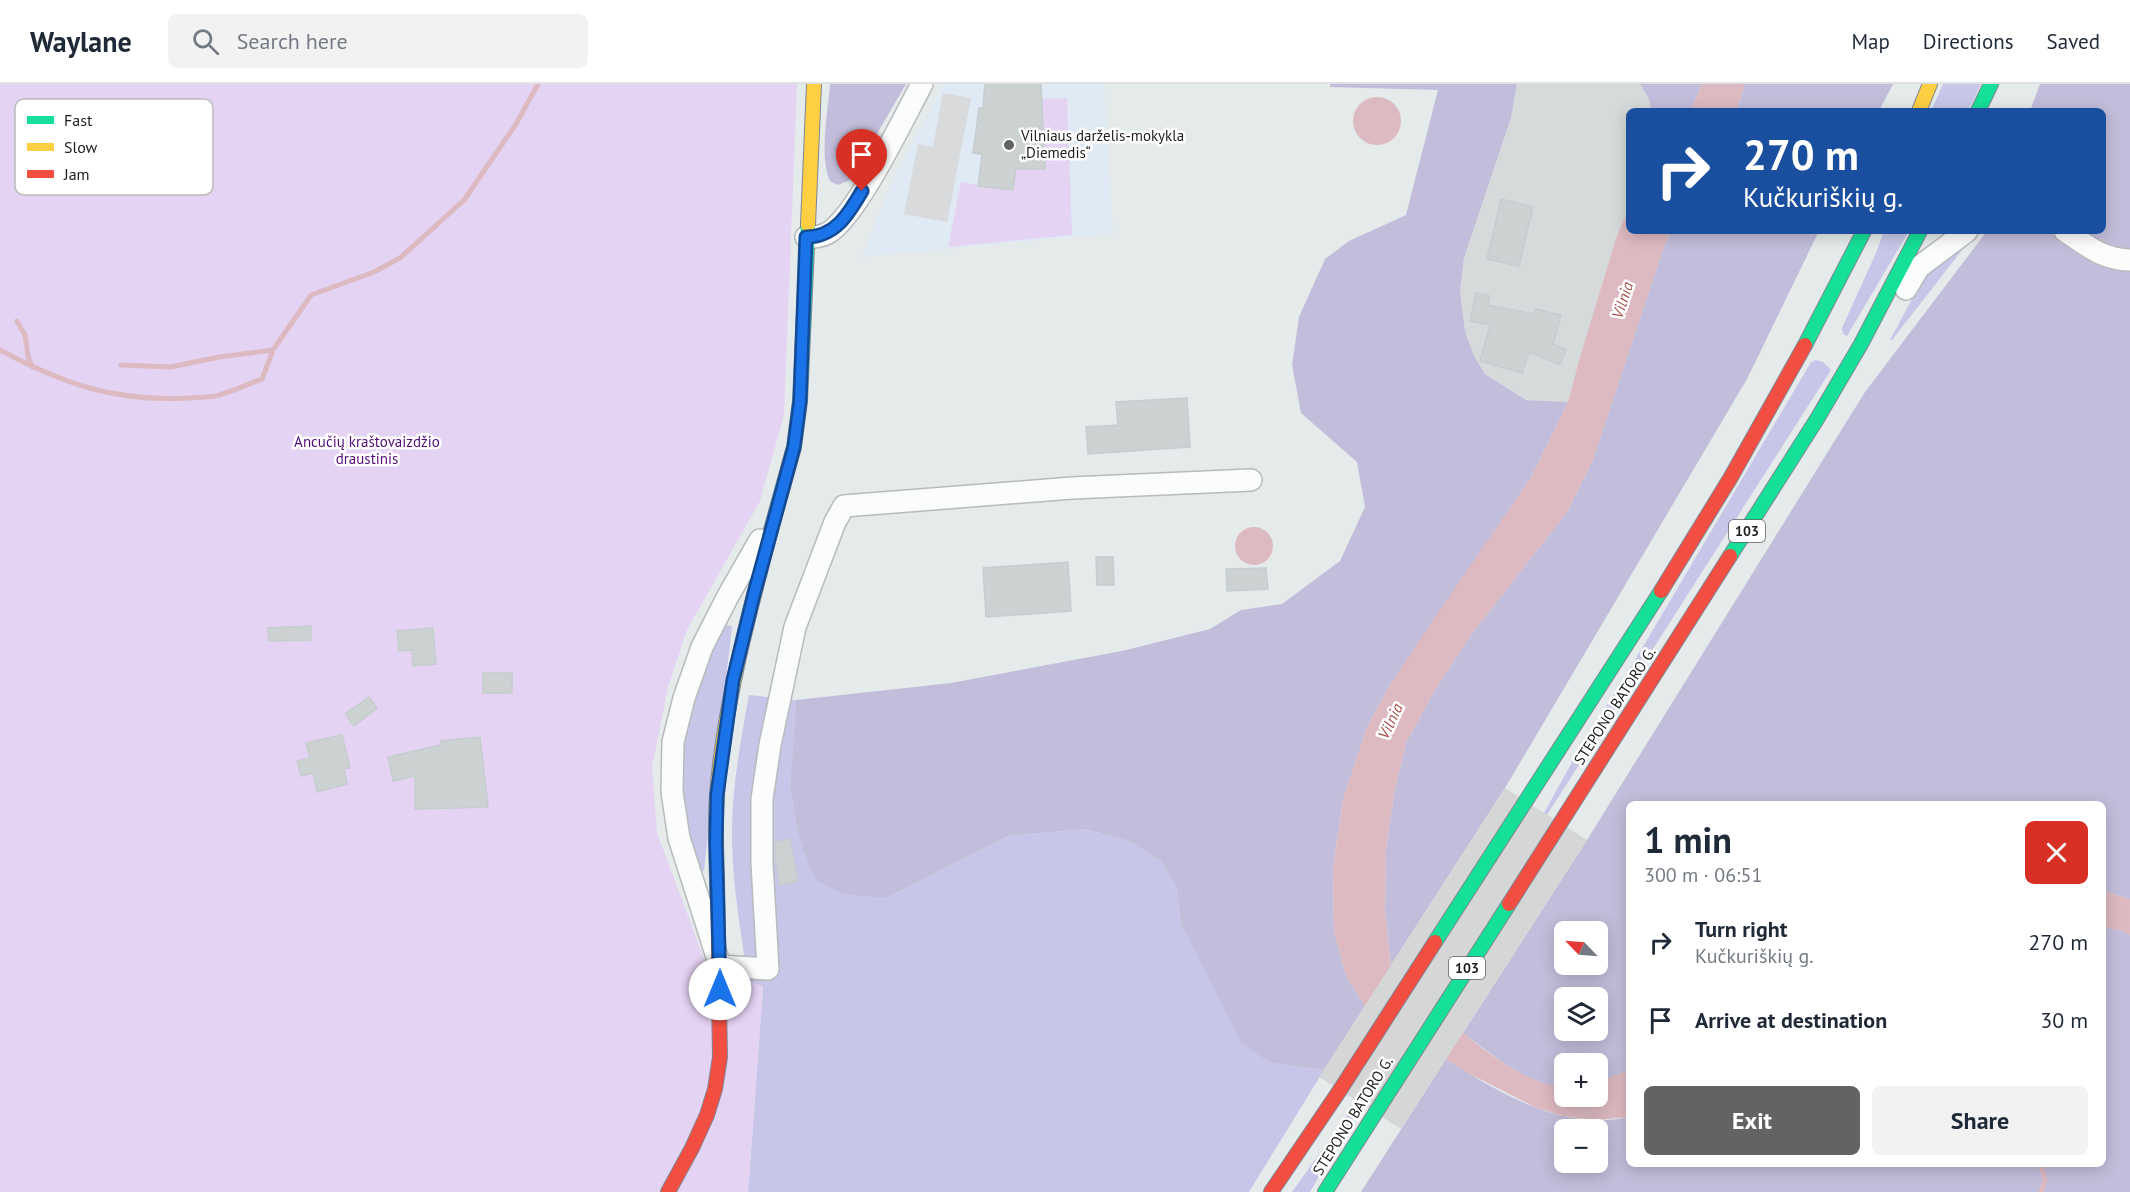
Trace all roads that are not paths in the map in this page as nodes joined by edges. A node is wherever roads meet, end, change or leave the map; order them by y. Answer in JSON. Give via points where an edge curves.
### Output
{"nodes":[{"id":1,"x":814,"y":84,"type":"edge"},
{"id":2,"x":922,"y":84,"type":"edge"},
{"id":3,"x":1930,"y":84,"type":"edge"},
{"id":4,"x":1991,"y":84,"type":"edge"},
{"id":5,"x":1919,"y":108,"type":"edge"},
{"id":6,"x":1979,"y":108,"type":"edge"},
{"id":7,"x":1864,"y":234,"type":"edge"},
{"id":8,"x":1866,"y":234,"type":"edge"},
{"id":9,"x":1918,"y":234,"type":"edge"},
{"id":10,"x":1963,"y":234,"type":"edge"},
{"id":11,"x":2069,"y":234,"type":"edge"},
{"id":12,"x":806,"y":237,"type":"junction"},
{"id":13,"x":1865,"y":260,"type":"dead end"},
{"id":14,"x":2130,"y":260,"type":"edge"},
{"id":15,"x":1851,"y":346,"type":"junction"},
{"id":16,"x":1251,"y":480,"type":"dead end"},
{"id":17,"x":777,"y":511,"type":"junction"},
{"id":18,"x":720,"y":966,"type":"junction"},
{"id":19,"x":668,"y":1192,"type":"edge"},
{"id":20,"x":1271,"y":1192,"type":"edge"},
{"id":21,"x":1325,"y":1192,"type":"edge"}],
"edges":[{"from":1,"to":12,"type":"main road"},
{"from":2,"to":12,"type":"street","via":[[855,203],[828,233]]},
{"from":3,"to":5,"type":"main road"},
{"from":4,"to":6,"type":"main road"},
{"from":7,"to":20,"type":"main road","name":"STEPONO BATORO G.","number":"103","via":[[1716,504],[1527,802]]},
{"from":8,"to":13,"type":"main road"},
{"from":9,"to":15,"type":"main road","name":"STEPONO BATORO G.","number":"103"},
{"from":10,"to":15,"type":"street","via":[[1919,267],[1883,329]]},
{"from":11,"to":14,"type":"street","via":[[2112,259]]},
{"from":12,"to":17,"type":"main road","via":[[800,401],[794,447]]},
{"from":15,"to":21,"type":"main road","name":"STEPONO BATORO G.","number":"103","via":[[1776,484]]},
{"from":16,"to":18,"type":"street","via":[[1072,488],[844,506],[795,627],[770,745],[762,810],[768,969]]},
{"from":17,"to":18,"type":"main road","via":[[736,669],[724,733],[716,843]]},
{"from":17,"to":18,"type":"street","via":[[702,647],[673,742],[672,792],[679,838]]},
{"from":18,"to":19,"type":"main road","via":[[720,1057],[715,1089],[692,1148]]}]}
